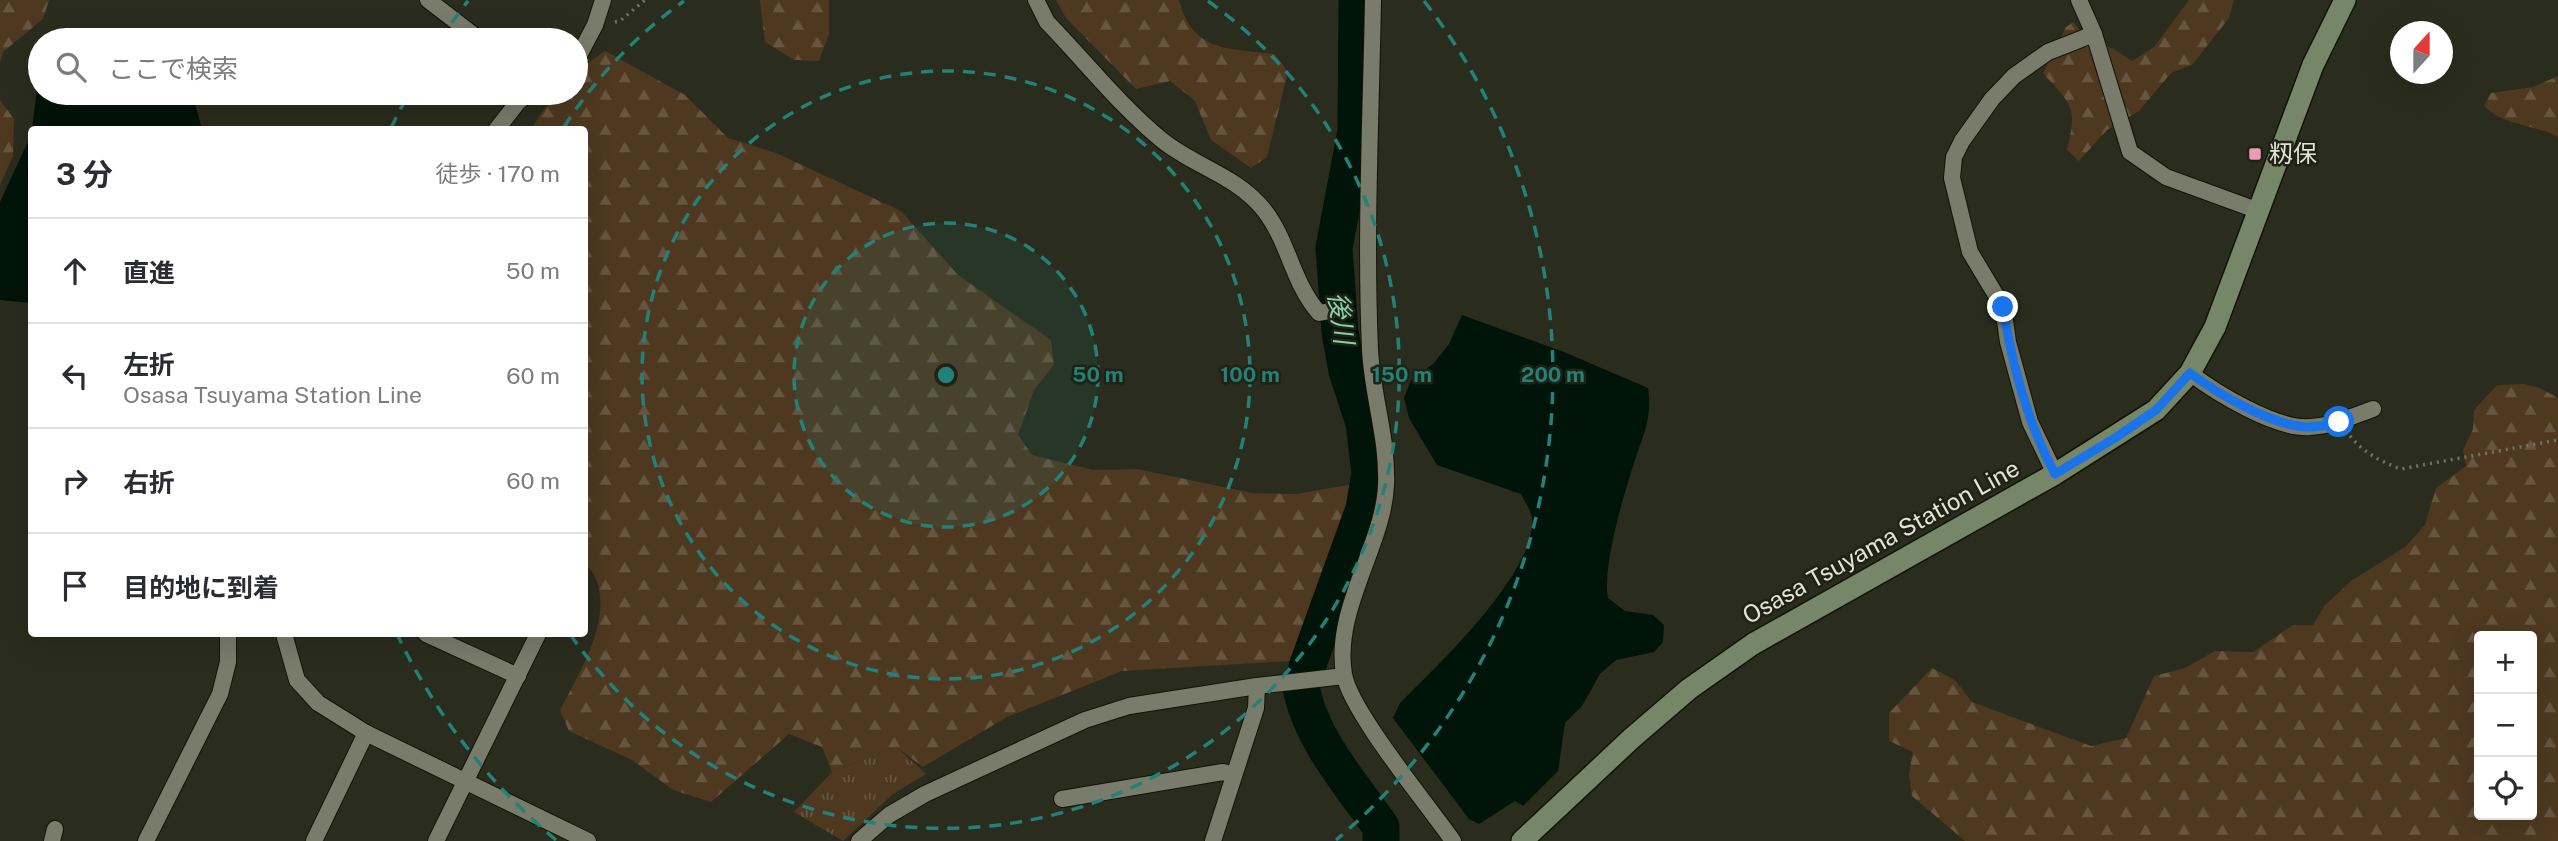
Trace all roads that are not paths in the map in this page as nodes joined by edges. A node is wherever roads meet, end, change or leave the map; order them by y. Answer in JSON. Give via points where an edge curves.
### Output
{"nodes":[{"id":1,"x":428,"y":0,"type":"edge"},
{"id":2,"x":603,"y":0,"type":"edge"},
{"id":3,"x":1035,"y":0,"type":"edge"},
{"id":4,"x":1373,"y":0,"type":"edge"},
{"id":5,"x":2079,"y":0,"type":"edge"},
{"id":6,"x":2336,"y":5,"type":"edge"},
{"id":7,"x":464,"y":28,"type":"edge"},
{"id":8,"x":2094,"y":34,"type":"junction"},
{"id":9,"x":588,"y":39,"type":"edge"},
{"id":10,"x":514,"y":105,"type":"edge"},
{"id":11,"x":499,"y":126,"type":"edge"},
{"id":12,"x":2259,"y":211,"type":"junction"},
{"id":13,"x":1330,"y":311,"type":"dead end"},
{"id":14,"x":2190,"y":373,"type":"junction"},
{"id":15,"x":2373,"y":408,"type":"dead end"},
{"id":16,"x":2055,"y":474,"type":"junction"},
{"id":17,"x":228,"y":637,"type":"edge"},
{"id":18,"x":285,"y":637,"type":"edge"},
{"id":19,"x":433,"y":637,"type":"edge"},
{"id":20,"x":537,"y":637,"type":"edge"},
{"id":21,"x":518,"y":676,"type":"junction"},
{"id":22,"x":1344,"y":676,"type":"junction"},
{"id":23,"x":1257,"y":685,"type":"junction"},
{"id":24,"x":366,"y":733,"type":"junction"},
{"id":25,"x":1234,"y":775,"type":"junction"},
{"id":26,"x":467,"y":780,"type":"junction"},
{"id":27,"x":1062,"y":799,"type":"dead end"},
{"id":28,"x":146,"y":841,"type":"edge"},
{"id":29,"x":314,"y":841,"type":"edge"},
{"id":30,"x":436,"y":841,"type":"edge"},
{"id":31,"x":588,"y":841,"type":"edge"},
{"id":32,"x":859,"y":841,"type":"edge"},
{"id":33,"x":1213,"y":841,"type":"edge"},
{"id":34,"x":1453,"y":841,"type":"edge"},
{"id":35,"x":1522,"y":841,"type":"edge"}],
"edges":[{"from":1,"to":7,"type":"street"},
{"from":2,"to":9,"type":"street"},
{"from":3,"to":13,"type":"street","via":[[1047,22],[1161,139],[1184,157],[1243,188],[1264,210],[1310,303],[1319,313]]},
{"from":4,"to":22,"type":"street","via":[[1370,330],[1386,450],[1386,488],[1346,623]]},
{"from":5,"to":8,"type":"street"},
{"from":6,"to":12,"type":"main road","name":"Osasa Tsuyama Station Line"},
{"from":8,"to":12,"type":"street","via":[[2130,152],[2166,177]]},
{"from":8,"to":16,"type":"street","via":[[2048,52],[2014,76],[1962,141],[1954,157],[1952,178],[1970,252],[2003,307],[2030,422]]},
{"from":10,"to":11,"type":"street"},
{"from":12,"to":14,"type":"main road","name":"Osasa Tsuyama Station Line","via":[[2215,327]]},
{"from":14,"to":15,"type":"street","via":[[2265,416],[2290,425],[2308,428],[2339,422]]},
{"from":14,"to":16,"type":"main road","name":"Osasa Tsuyama Station Line","via":[[2156,410]]},
{"from":16,"to":35,"type":"main road","name":"Osasa Tsuyama Station Line","via":[[1753,643],[1661,713]]},
{"from":17,"to":28,"type":"street","via":[[228,663],[220,694]]},
{"from":18,"to":24,"type":"street","via":[[297,680],[318,703]]},
{"from":19,"to":21,"type":"street"},
{"from":20,"to":21,"type":"street"},
{"from":21,"to":26,"type":"street"},
{"from":22,"to":23,"type":"street"},
{"from":22,"to":34,"type":"street","via":[[1355,703]]},
{"from":23,"to":25,"type":"street","via":[[1256,708]]},
{"from":23,"to":32,"type":"street","via":[[1129,706],[1084,720],[925,794],[889,815]]},
{"from":24,"to":26,"type":"street"},
{"from":24,"to":29,"type":"street"},
{"from":25,"to":27,"type":"street","via":[[1223,772]]},
{"from":25,"to":33,"type":"street"},
{"from":26,"to":30,"type":"street"},
{"from":26,"to":31,"type":"street"}]}
